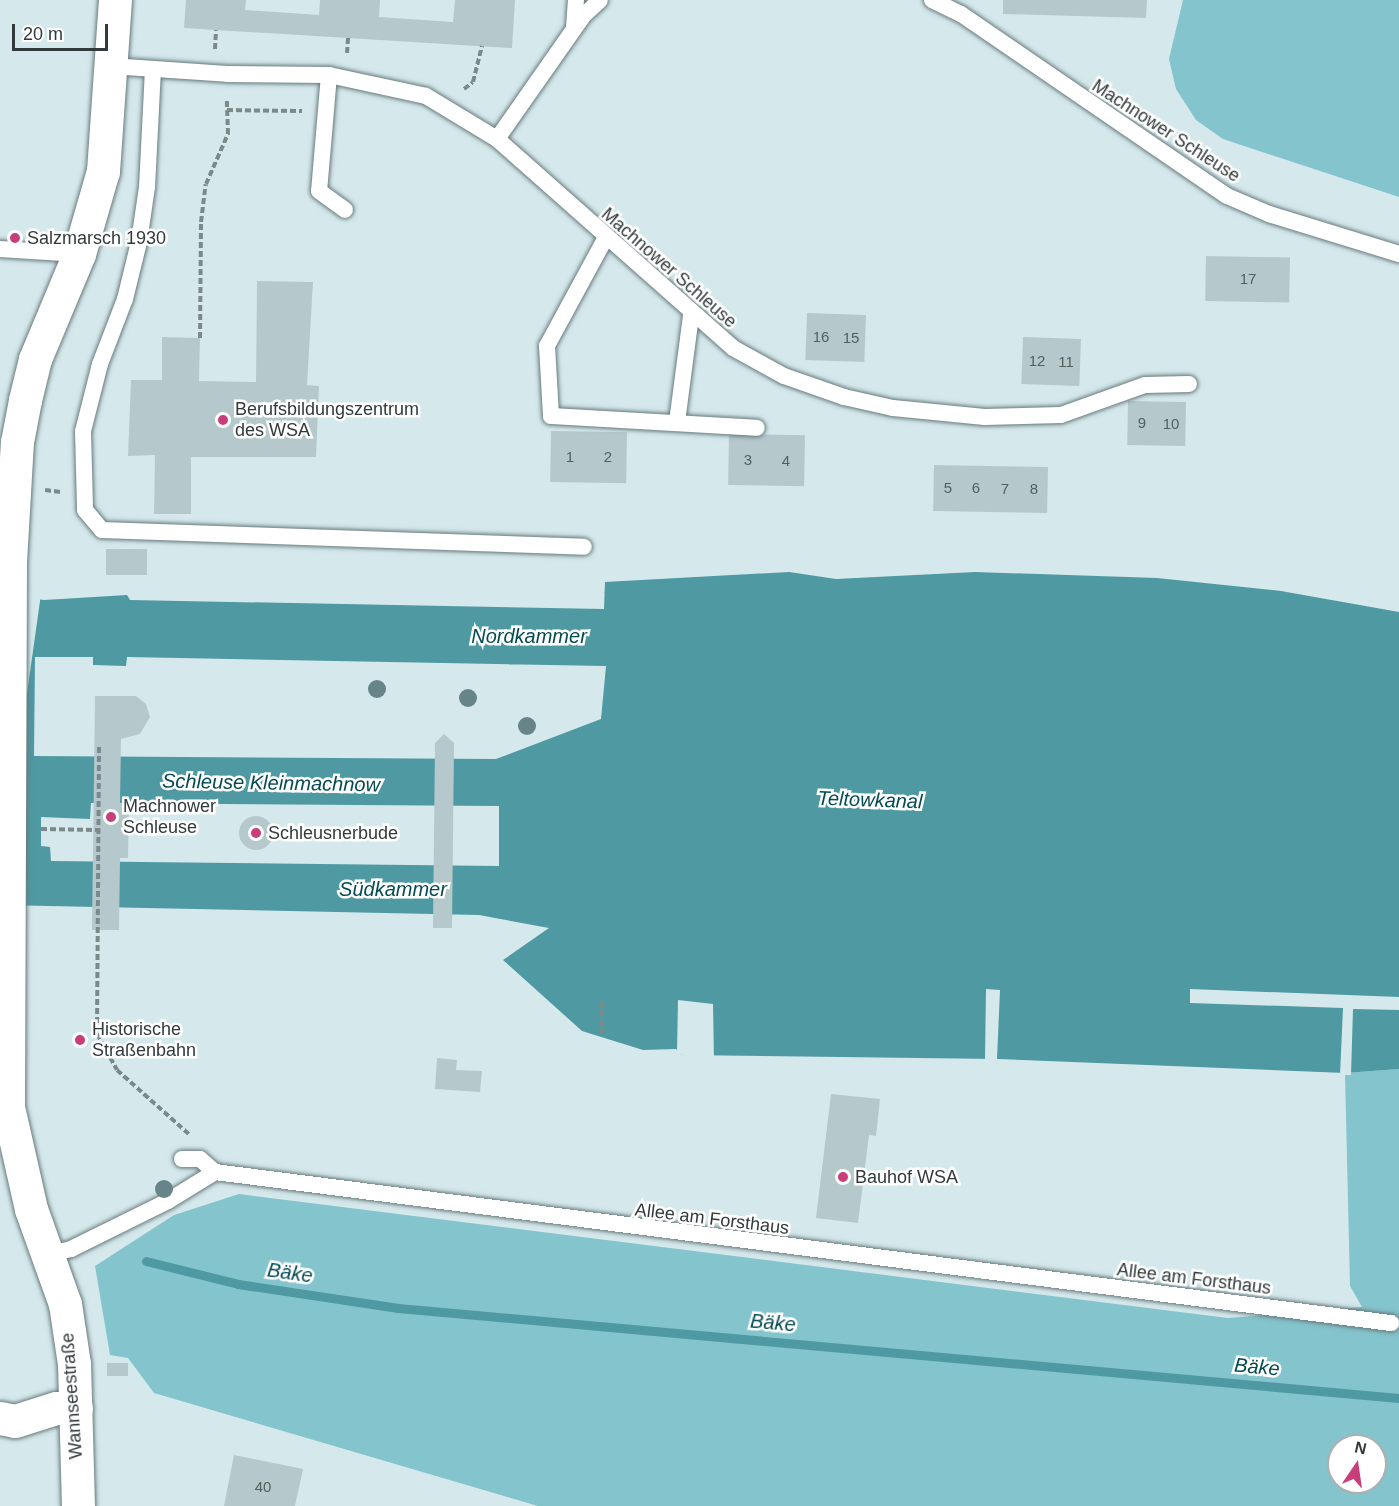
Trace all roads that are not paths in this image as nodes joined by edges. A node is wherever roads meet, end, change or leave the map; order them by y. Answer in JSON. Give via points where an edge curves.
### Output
{"nodes":[{"id":1,"x":115,"y":0,"type":"edge"},
{"id":2,"x":576,"y":0,"type":"edge"},
{"id":3,"x":600,"y":0,"type":"edge"},
{"id":4,"x":932,"y":0,"type":"edge"},
{"id":5,"x":574,"y":28,"type":"junction"},
{"id":6,"x":111,"y":66,"type":"junction"},
{"id":7,"x":153,"y":69,"type":"junction"},
{"id":8,"x":329,"y":75,"type":"junction"},
{"id":9,"x":497,"y":139,"type":"junction"},
{"id":10,"x":345,"y":210,"type":"dead end"},
{"id":11,"x":605,"y":239,"type":"junction"},
{"id":12,"x":0,"y":249,"type":"edge"},
{"id":13,"x":80,"y":254,"type":"junction"},
{"id":14,"x":1399,"y":254,"type":"edge"},
{"id":15,"x":691,"y":315,"type":"junction"},
{"id":16,"x":1189,"y":384,"type":"dead end"},
{"id":17,"x":677,"y":422,"type":"junction"},
{"id":18,"x":757,"y":428,"type":"dead end"},
{"id":19,"x":6,"y":506,"type":"edge"},
{"id":20,"x":584,"y":547,"type":"dead end"},
{"id":21,"x":182,"y":1159,"type":"dead end"},
{"id":22,"x":215,"y":1172,"type":"junction"},
{"id":23,"x":48,"y":1254,"type":"junction"},
{"id":24,"x":1391,"y":1323,"type":"dead end"},
{"id":25,"x":76,"y":1408,"type":"junction"},
{"id":26,"x":0,"y":1418,"type":"edge"},
{"id":27,"x":78,"y":1506,"type":"edge"}],
"edges":[{"from":1,"to":6,"type":"street","name":"Wannseestraße"},
{"from":2,"to":5,"type":"lane"},
{"from":3,"to":5,"type":"lane"},
{"from":4,"to":14,"type":"lane","name":"Machnower Schleuse","via":[[961,14],[1227,196],[1269,214]]},
{"from":5,"to":9,"type":"lane"},
{"from":6,"to":7,"type":"lane","name":"Machnower Schleuse"},
{"from":6,"to":13,"type":"street","name":"Wannseestraße","via":[[103,171]]},
{"from":7,"to":8,"type":"lane","name":"Machnower Schleuse"},
{"from":7,"to":20,"type":"lane","via":[[147,187],[139,242],[83,431],[85,510],[102,530]]},
{"from":8,"to":9,"type":"lane","name":"Machnower Schleuse","via":[[426,96]]},
{"from":8,"to":10,"type":"lane","via":[[319,191]]},
{"from":9,"to":11,"type":"lane","name":"Machnower Schleuse"},
{"from":11,"to":15,"type":"lane","name":"Machnower Schleuse"},
{"from":11,"to":17,"type":"lane","via":[[547,346],[551,416]]},
{"from":12,"to":13,"type":"lane"},
{"from":13,"to":19,"type":"street","name":"Wannseestraße","via":[[35,359]]},
{"from":15,"to":16,"type":"lane","name":"Machnower Schleuse","via":[[733,348],[784,376],[844,397],[892,408],[985,417],[1061,415],[1145,385]]},
{"from":15,"to":17,"type":"lane"},
{"from":17,"to":18,"type":"lane"},
{"from":19,"to":23,"type":"street","name":"Wannseestraße","via":[[10,562],[6,979],[11,1135]]},
{"from":21,"to":22,"type":"lane","via":[[200,1159]]},
{"from":22,"to":23,"type":"lane","via":[[168,1201],[79,1244]]},
{"from":22,"to":24,"type":"lane","name":"Allee am Forsthaus"},
{"from":23,"to":25,"type":"street","name":"Wannseestraße","via":[[65,1304]]},
{"from":25,"to":26,"type":"street","via":[[56,1408],[15,1421]]},
{"from":25,"to":27,"type":"street","name":"Wannseestraße"}]}
